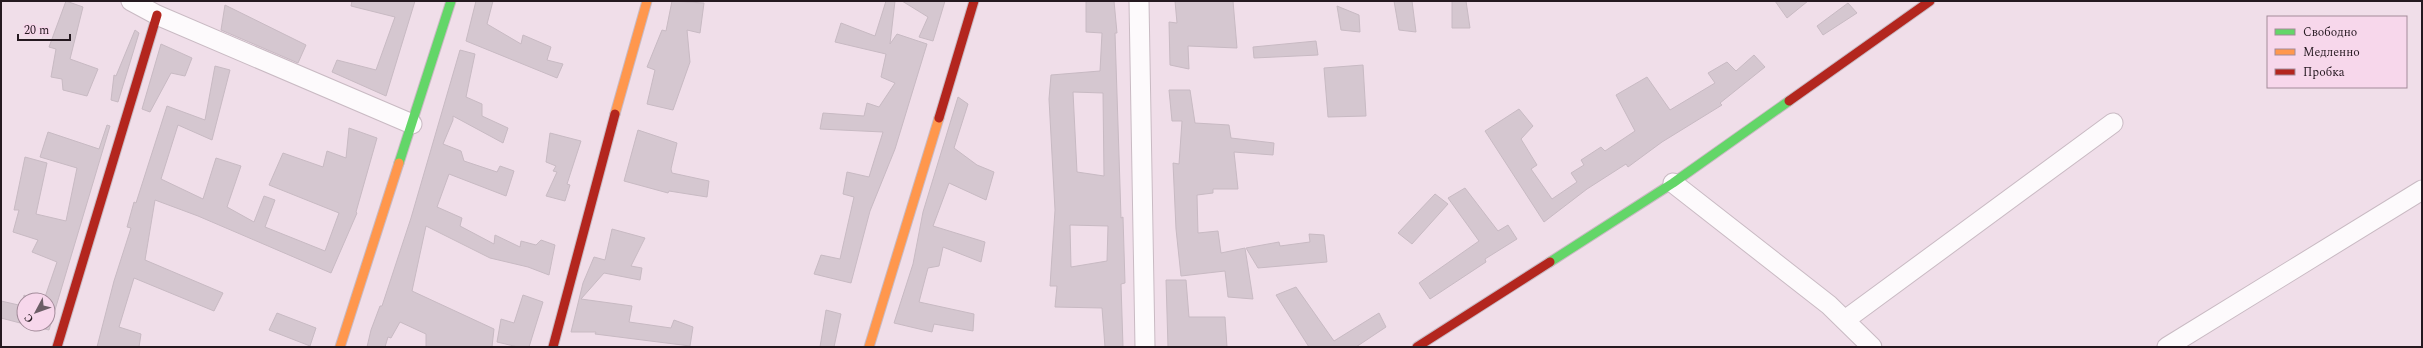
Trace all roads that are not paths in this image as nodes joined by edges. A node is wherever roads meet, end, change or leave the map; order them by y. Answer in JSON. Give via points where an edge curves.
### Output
{"nodes":[{"id":1,"x":131,"y":1,"type":"edge"},
{"id":2,"x":451,"y":1,"type":"edge"},
{"id":3,"x":647,"y":1,"type":"edge"},
{"id":4,"x":974,"y":1,"type":"edge"},
{"id":5,"x":1138,"y":1,"type":"edge"},
{"id":6,"x":1930,"y":1,"type":"edge"},
{"id":7,"x":157,"y":15,"type":"junction"},
{"id":8,"x":412,"y":124,"type":"junction"},
{"id":9,"x":2113,"y":124,"type":"dead end"},
{"id":10,"x":1673,"y":183,"type":"junction"},
{"id":11,"x":2422,"y":190,"type":"edge"},
{"id":12,"x":1845,"y":320,"type":"junction"},
{"id":13,"x":57,"y":347,"type":"edge"},
{"id":14,"x":340,"y":347,"type":"edge"},
{"id":15,"x":553,"y":347,"type":"edge"},
{"id":16,"x":869,"y":347,"type":"edge"},
{"id":17,"x":1144,"y":347,"type":"edge"},
{"id":18,"x":1417,"y":347,"type":"edge"},
{"id":19,"x":1872,"y":347,"type":"edge"},
{"id":20,"x":2167,"y":347,"type":"edge"}],
"edges":[{"from":1,"to":7,"type":"street"},
{"from":2,"to":8,"type":"street"},
{"from":3,"to":15,"type":"street"},
{"from":4,"to":16,"type":"street"},
{"from":5,"to":17,"type":"street"},
{"from":6,"to":10,"type":"street"},
{"from":7,"to":8,"type":"street"},
{"from":7,"to":13,"type":"street"},
{"from":8,"to":14,"type":"street"},
{"from":9,"to":12,"type":"street"},
{"from":10,"to":12,"type":"street"},
{"from":10,"to":18,"type":"street"},
{"from":11,"to":20,"type":"street"},
{"from":12,"to":19,"type":"street"}]}
